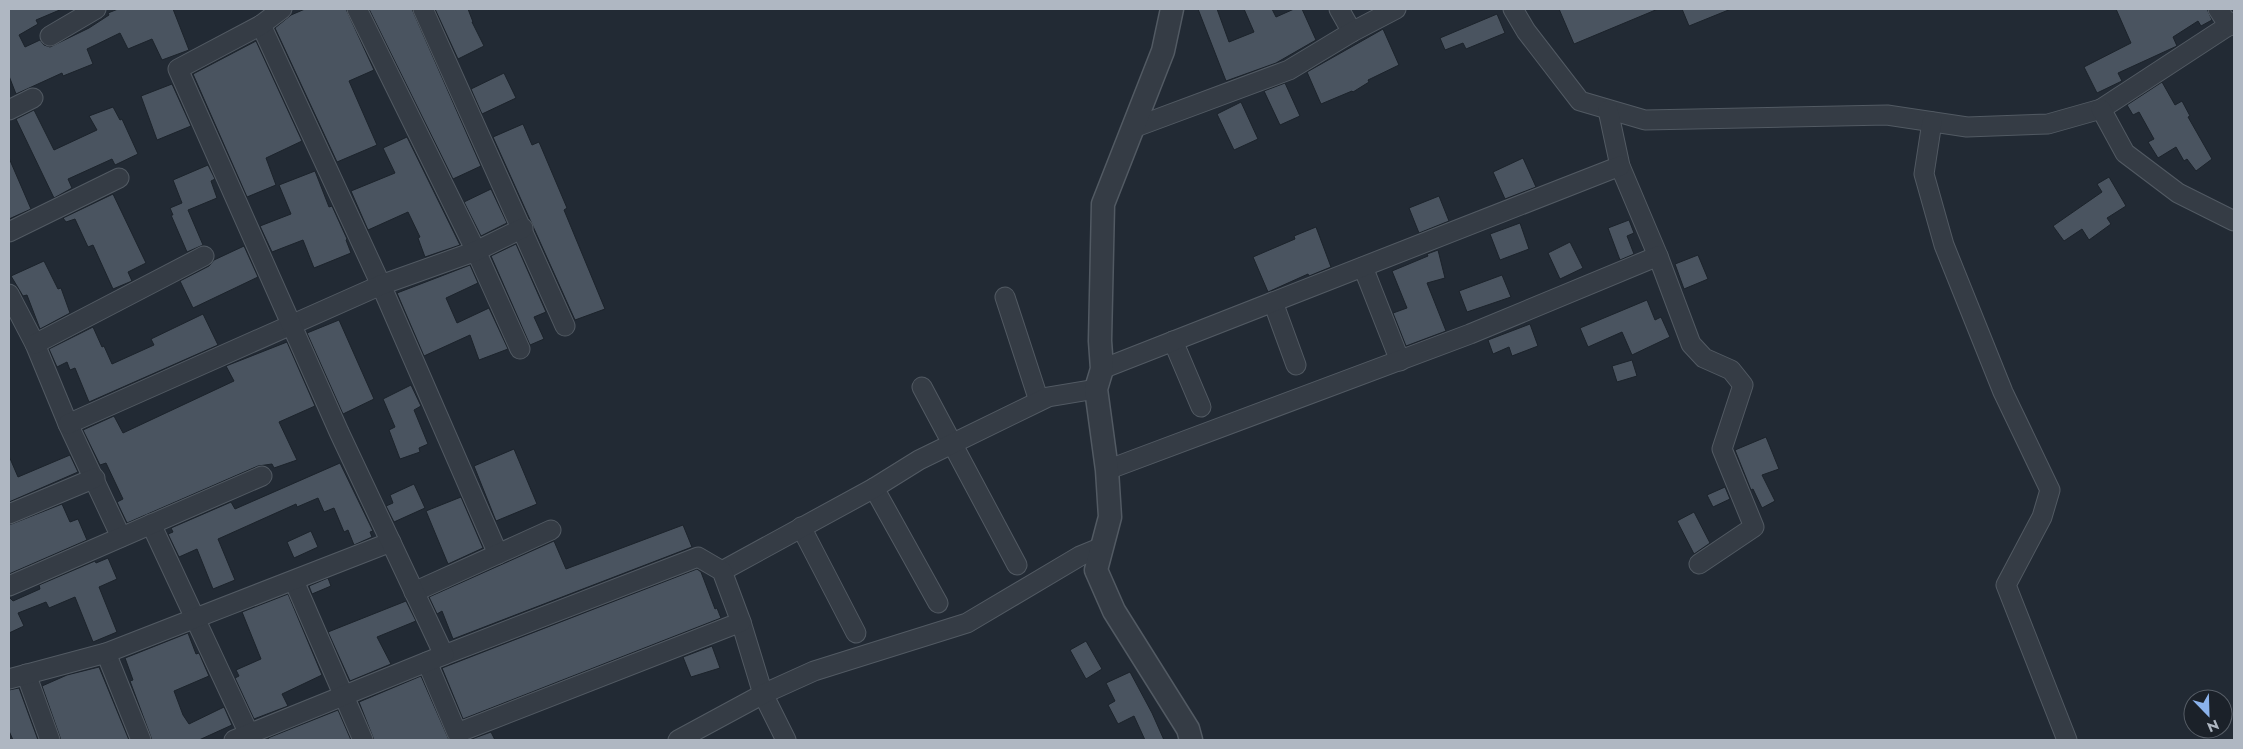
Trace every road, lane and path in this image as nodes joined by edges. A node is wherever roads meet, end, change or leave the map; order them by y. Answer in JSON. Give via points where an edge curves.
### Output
{"nodes":[{"id":1,"x":96,"y":9,"type":"edge"},
{"id":2,"x":282,"y":9,"type":"edge"},
{"id":3,"x":357,"y":9,"type":"edge"},
{"id":4,"x":424,"y":9,"type":"edge"},
{"id":5,"x":1172,"y":9,"type":"edge"},
{"id":6,"x":1339,"y":9,"type":"edge"},
{"id":7,"x":1396,"y":9,"type":"edge"},
{"id":8,"x":1513,"y":9,"type":"edge"},
{"id":9,"x":2218,"y":9,"type":"edge"},
{"id":10,"x":2232,"y":24,"type":"edge"},
{"id":11,"x":261,"y":25,"type":"junction"},
{"id":12,"x":1352,"y":32,"type":"junction"},
{"id":13,"x":50,"y":36,"type":"dead end"},
{"id":14,"x":33,"y":98,"type":"dead end"},
{"id":15,"x":2101,"y":109,"type":"junction"},
{"id":16,"x":9,"y":110,"type":"edge"},
{"id":17,"x":1608,"y":110,"type":"junction"},
{"id":18,"x":1932,"y":122,"type":"junction"},
{"id":19,"x":1133,"y":128,"type":"junction"},
{"id":20,"x":1620,"y":166,"type":"junction"},
{"id":21,"x":119,"y":178,"type":"dead end"},
{"id":22,"x":2234,"y":221,"type":"edge"},
{"id":23,"x":523,"y":228,"type":"junction"},
{"id":24,"x":9,"y":232,"type":"edge"},
{"id":25,"x":476,"y":251,"type":"junction"},
{"id":26,"x":204,"y":256,"type":"dead end"},
{"id":27,"x":1658,"y":256,"type":"junction"},
{"id":28,"x":1363,"y":267,"type":"junction"},
{"id":29,"x":381,"y":285,"type":"junction"},
{"id":30,"x":9,"y":294,"type":"edge"},
{"id":31,"x":1005,"y":298,"type":"dead end"},
{"id":32,"x":1273,"y":302,"type":"junction"},
{"id":33,"x":291,"y":324,"type":"junction"},
{"id":34,"x":565,"y":326,"type":"dead end"},
{"id":35,"x":1173,"y":341,"type":"junction"},
{"id":36,"x":35,"y":344,"type":"junction"},
{"id":37,"x":520,"y":349,"type":"dead end"},
{"id":38,"x":1400,"y":361,"type":"junction"},
{"id":39,"x":1296,"y":365,"type":"dead end"},
{"id":40,"x":1099,"y":379,"type":"junction"},
{"id":41,"x":922,"y":387,"type":"dead end"},
{"id":42,"x":1039,"y":401,"type":"junction"},
{"id":43,"x":1201,"y":407,"type":"dead end"},
{"id":44,"x":68,"y":424,"type":"junction"},
{"id":45,"x":952,"y":444,"type":"junction"},
{"id":46,"x":1107,"y":470,"type":"junction"},
{"id":47,"x":262,"y":476,"type":"dead end"},
{"id":48,"x":95,"y":478,"type":"junction"},
{"id":49,"x":874,"y":488,"type":"junction"},
{"id":50,"x":9,"y":514,"type":"edge"},
{"id":51,"x":151,"y":524,"type":"junction"},
{"id":52,"x":801,"y":527,"type":"junction"},
{"id":53,"x":551,"y":530,"type":"dead end"},
{"id":54,"x":121,"y":537,"type":"junction"},
{"id":55,"x":391,"y":542,"type":"junction"},
{"id":56,"x":1102,"y":547,"type":"junction"},
{"id":57,"x":498,"y":554,"type":"junction"},
{"id":58,"x":1699,"y":564,"type":"dead end"},
{"id":59,"x":1017,"y":565,"type":"dead end"},
{"id":60,"x":722,"y":571,"type":"junction"},
{"id":61,"x":294,"y":581,"type":"junction"},
{"id":62,"x":9,"y":586,"type":"edge"},
{"id":63,"x":414,"y":592,"type":"junction"},
{"id":64,"x":938,"y":603,"type":"dead end"},
{"id":65,"x":196,"y":619,"type":"junction"},
{"id":66,"x":741,"y":622,"type":"junction"},
{"id":67,"x":856,"y":633,"type":"dead end"},
{"id":68,"x":106,"y":653,"type":"junction"},
{"id":69,"x":444,"y":655,"type":"junction"},
{"id":70,"x":427,"y":662,"type":"junction"},
{"id":71,"x":18,"y":676,"type":"edge"},
{"id":72,"x":763,"y":694,"type":"junction"},
{"id":73,"x":343,"y":696,"type":"junction"},
{"id":74,"x":252,"y":736,"type":"edge"},
{"id":75,"x":50,"y":740,"type":"edge"},
{"id":76,"x":141,"y":740,"type":"edge"},
{"id":77,"x":362,"y":740,"type":"edge"},
{"id":78,"x":678,"y":740,"type":"edge"},
{"id":79,"x":786,"y":740,"type":"edge"},
{"id":80,"x":1191,"y":740,"type":"edge"},
{"id":81,"x":2067,"y":740,"type":"edge"}],
"edges":[{"from":1,"to":13,"type":"street"},
{"from":2,"to":11,"type":"street"},
{"from":3,"to":25,"type":"street"},
{"from":4,"to":23,"type":"street"},
{"from":5,"to":19,"type":"street","via":[[1163,51]]},
{"from":6,"to":12,"type":"street"},
{"from":7,"to":12,"type":"street"},
{"from":8,"to":17,"type":"street","via":[[1580,101]]},
{"from":9,"to":10,"type":"street"},
{"from":10,"to":15,"type":"street"},
{"from":11,"to":29,"type":"street"},
{"from":11,"to":33,"type":"street","via":[[178,70]]},
{"from":12,"to":19,"type":"street","via":[[1289,70]]},
{"from":14,"to":16,"type":"street"},
{"from":15,"to":18,"type":"street","via":[[2048,124],[1967,127]]},
{"from":15,"to":22,"type":"street","via":[[2125,153],[2178,193]]},
{"from":17,"to":18,"type":"street","via":[[1645,120],[1886,114]]},
{"from":17,"to":20,"type":"street"},
{"from":18,"to":81,"type":"street","via":[[1924,174],[1944,246],[2003,392],[2050,490],[2042,517],[2006,585]]},
{"from":19,"to":40,"type":"street","via":[[1103,204]]},
{"from":20,"to":27,"type":"street"},
{"from":20,"to":28,"type":"street"},
{"from":21,"to":24,"type":"street"},
{"from":23,"to":25,"type":"street"},
{"from":23,"to":34,"type":"street"},
{"from":25,"to":29,"type":"street"},
{"from":25,"to":37,"type":"street"},
{"from":26,"to":36,"type":"street"},
{"from":27,"to":38,"type":"street"},
{"from":27,"to":58,"type":"street","via":[[1691,344],[1704,358],[1731,370],[1742,385],[1722,449],[1754,527]]},
{"from":28,"to":32,"type":"street"},
{"from":28,"to":38,"type":"street"},
{"from":29,"to":33,"type":"street"},
{"from":29,"to":57,"type":"street"},
{"from":30,"to":36,"type":"street"},
{"from":31,"to":42,"type":"street"},
{"from":32,"to":35,"type":"street"},
{"from":32,"to":39,"type":"street"},
{"from":33,"to":44,"type":"street"},
{"from":33,"to":55,"type":"street"},
{"from":35,"to":40,"type":"street"},
{"from":35,"to":43,"type":"street"},
{"from":36,"to":44,"type":"street"},
{"from":38,"to":46,"type":"street"},
{"from":40,"to":42,"type":"street"},
{"from":40,"to":46,"type":"street"},
{"from":41,"to":45,"type":"street"},
{"from":42,"to":45,"type":"street"},
{"from":44,"to":48,"type":"street"},
{"from":45,"to":49,"type":"street"},
{"from":45,"to":59,"type":"street"},
{"from":46,"to":56,"type":"street","via":[[1110,517]]},
{"from":47,"to":51,"type":"street"},
{"from":48,"to":50,"type":"street"},
{"from":48,"to":54,"type":"street"},
{"from":49,"to":52,"type":"street"},
{"from":49,"to":64,"type":"street"},
{"from":51,"to":54,"type":"street"},
{"from":51,"to":65,"type":"street"},
{"from":52,"to":60,"type":"street"},
{"from":52,"to":67,"type":"street"},
{"from":53,"to":57,"type":"street"},
{"from":54,"to":62,"type":"street"},
{"from":55,"to":61,"type":"street"},
{"from":55,"to":63,"type":"street"},
{"from":56,"to":72,"type":"street","via":[[1080,556],[967,623],[814,670]]},
{"from":56,"to":80,"type":"street","via":[[1096,570],[1114,611],[1188,729]]},
{"from":57,"to":63,"type":"street"},
{"from":60,"to":66,"type":"street"},
{"from":60,"to":69,"type":"street","via":[[698,557]]},
{"from":61,"to":65,"type":"street"},
{"from":61,"to":73,"type":"street"},
{"from":63,"to":69,"type":"street"},
{"from":65,"to":68,"type":"street"},
{"from":65,"to":74,"type":"street"},
{"from":66,"to":70,"type":"street","via":[[457,733]]},
{"from":66,"to":72,"type":"street"},
{"from":68,"to":71,"type":"street"},
{"from":68,"to":76,"type":"street"},
{"from":69,"to":70,"type":"street"},
{"from":70,"to":73,"type":"street"},
{"from":71,"to":75,"type":"street"},
{"from":72,"to":78,"type":"street"},
{"from":72,"to":79,"type":"street"},
{"from":73,"to":74,"type":"street"},
{"from":73,"to":77,"type":"street"}]}
